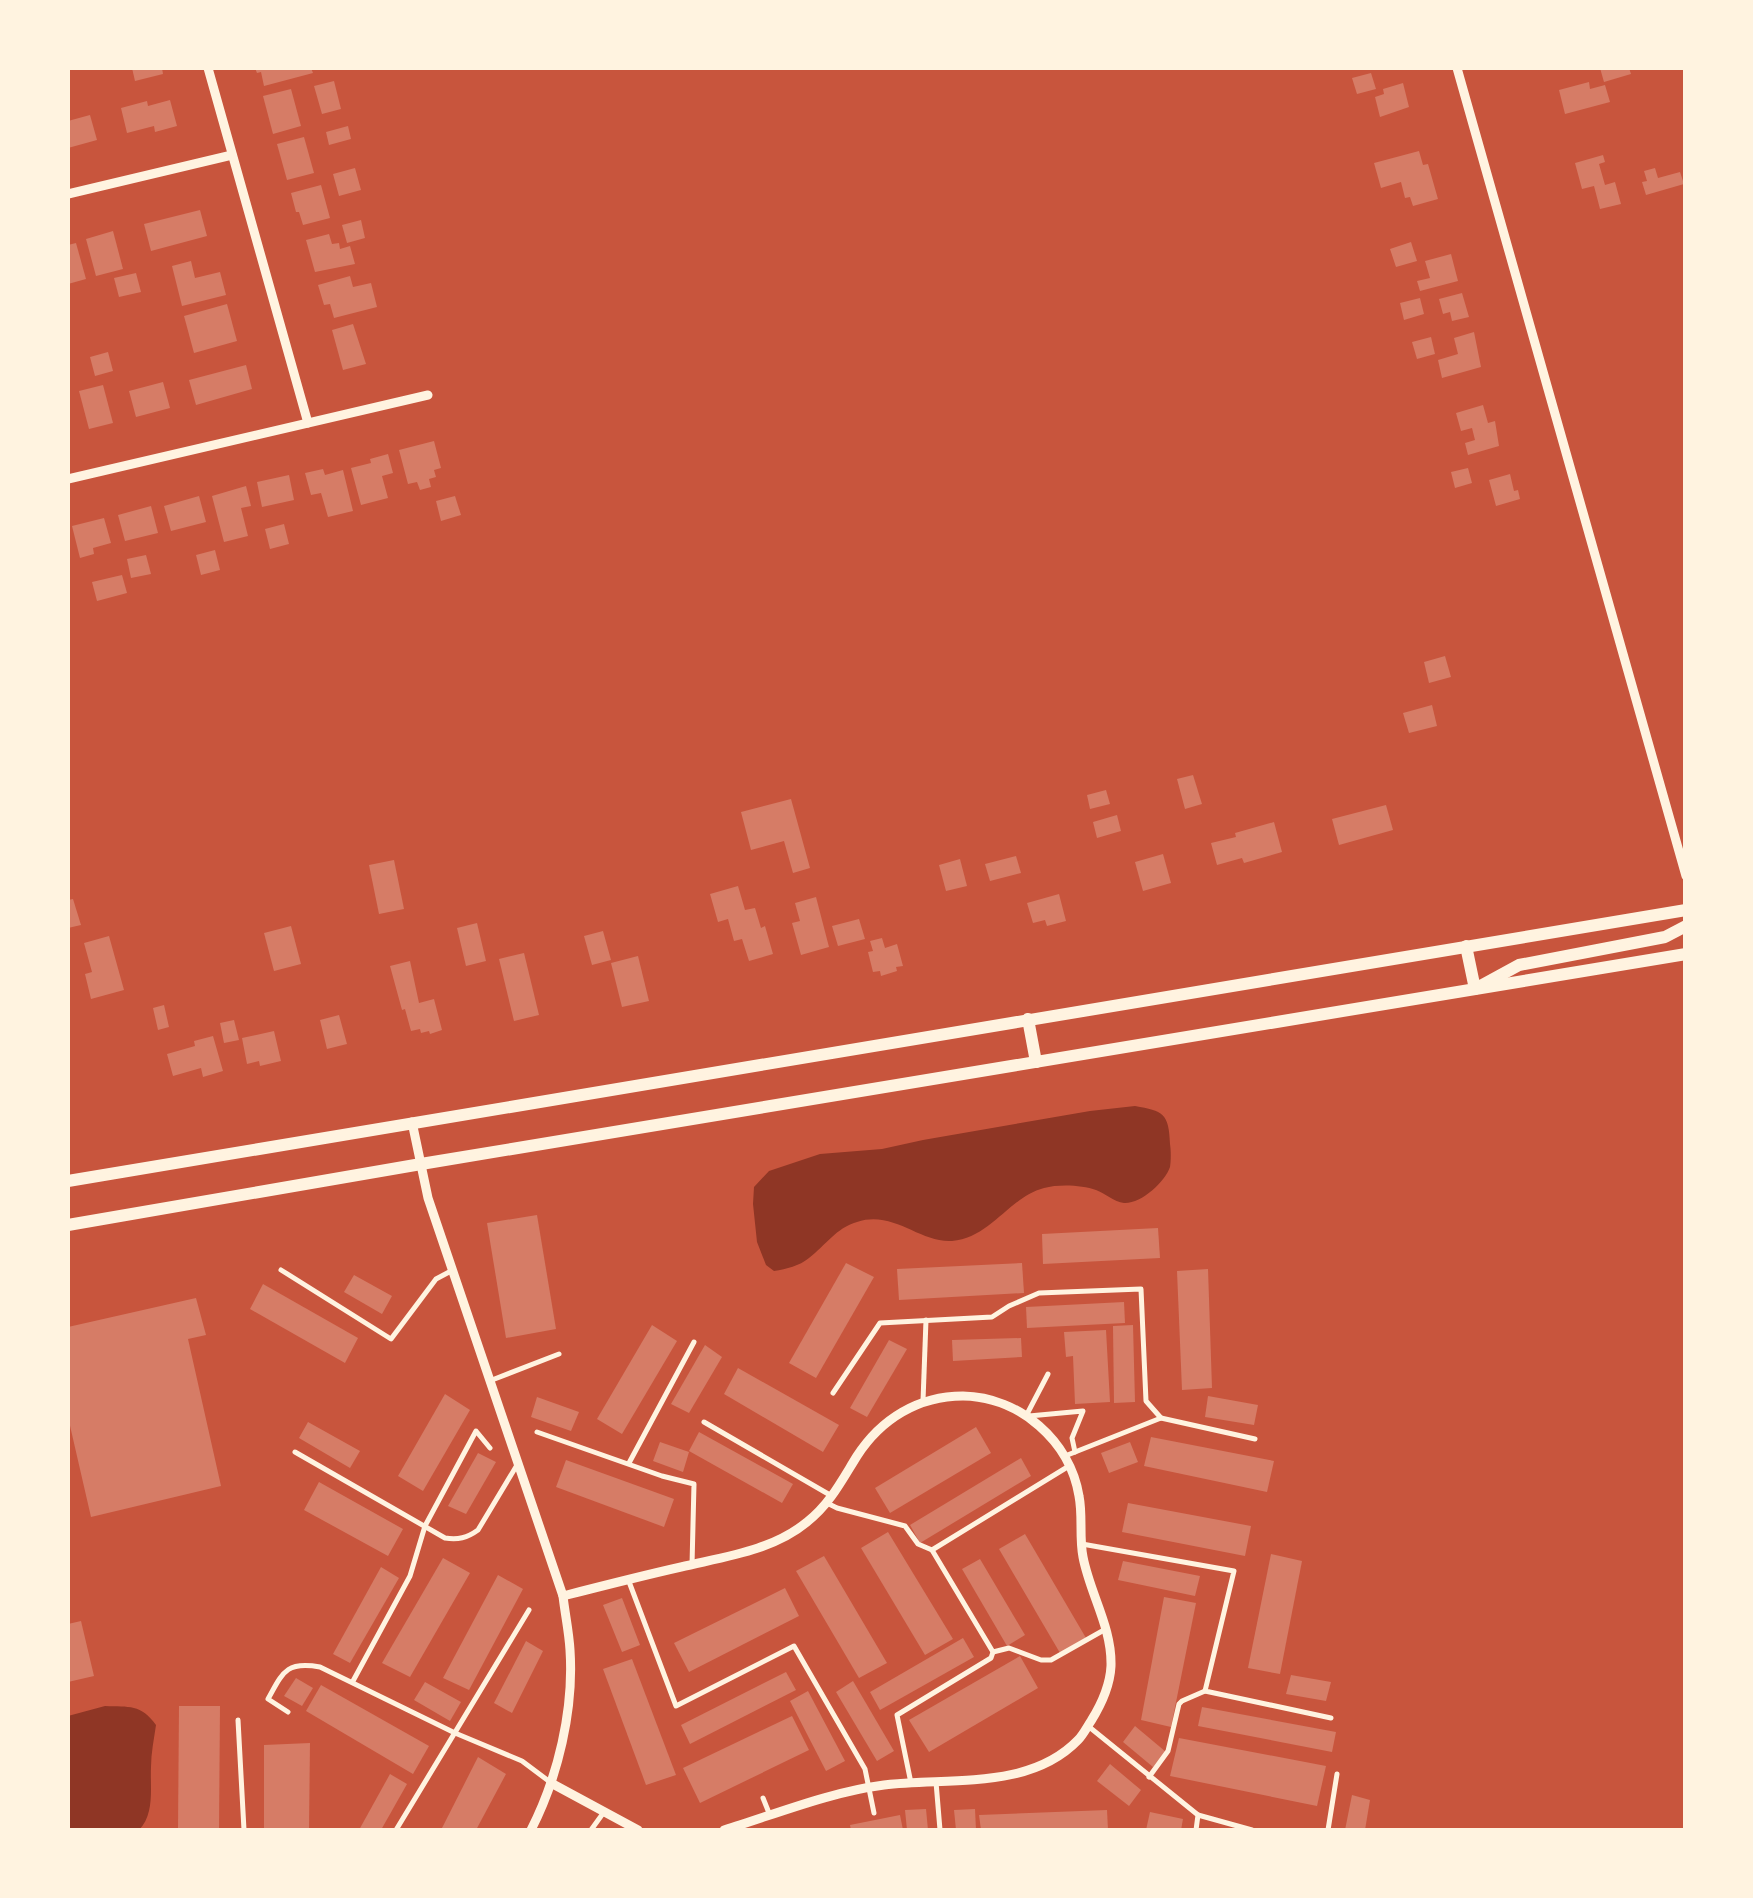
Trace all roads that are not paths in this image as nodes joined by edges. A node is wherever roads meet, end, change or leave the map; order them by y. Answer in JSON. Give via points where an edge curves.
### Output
{"nodes":[{"id":1,"x":208,"y":68,"type":"edge"},
{"id":2,"x":1457,"y":68,"type":"edge"},
{"id":3,"x":232,"y":155,"type":"junction"},
{"id":4,"x":68,"y":194,"type":"edge"},
{"id":5,"x":428,"y":395,"type":"dead end"},
{"id":6,"x":308,"y":423,"type":"junction"},
{"id":7,"x":68,"y":479,"type":"edge"},
{"id":8,"x":1686,"y":876,"type":"edge"},
{"id":9,"x":1686,"y":910,"type":"edge"},
{"id":10,"x":1686,"y":926,"type":"edge"},
{"id":11,"x":1466,"y":946,"type":"junction"},
{"id":12,"x":1686,"y":954,"type":"edge"},
{"id":13,"x":1475,"y":989,"type":"junction"},
{"id":14,"x":1028,"y":1019,"type":"junction"},
{"id":15,"x":1036,"y":1062,"type":"junction"},
{"id":16,"x":412,"y":1122,"type":"junction"},
{"id":17,"x":421,"y":1164,"type":"junction"},
{"id":18,"x":68,"y":1180,"type":"edge"},
{"id":19,"x":68,"y":1226,"type":"edge"},
{"id":20,"x":281,"y":1270,"type":"dead end"},
{"id":21,"x":454,"y":1270,"type":"junction"},
{"id":22,"x":926,"y":1320,"type":"junction"},
{"id":23,"x":694,"y":1342,"type":"dead end"},
{"id":24,"x":559,"y":1354,"type":"dead end"},
{"id":25,"x":1048,"y":1374,"type":"dead end"},
{"id":26,"x":490,"y":1380,"type":"junction"},
{"id":27,"x":833,"y":1393,"type":"dead end"},
{"id":28,"x":923,"y":1401,"type":"junction"},
{"id":29,"x":1026,"y":1416,"type":"junction"},
{"id":30,"x":1160,"y":1418,"type":"junction"},
{"id":31,"x":704,"y":1422,"type":"dead end"},
{"id":32,"x":537,"y":1432,"type":"dead end"},
{"id":33,"x":1255,"y":1438,"type":"dead end"},
{"id":34,"x":490,"y":1448,"type":"dead end"},
{"id":35,"x":295,"y":1452,"type":"dead end"},
{"id":36,"x":1070,"y":1458,"type":"junction"},
{"id":37,"x":518,"y":1463,"type":"junction"},
{"id":38,"x":629,"y":1464,"type":"junction"},
{"id":39,"x":830,"y":1499,"type":"junction"},
{"id":40,"x":424,"y":1526,"type":"junction"},
{"id":41,"x":1082,"y":1544,"type":"junction"},
{"id":42,"x":932,"y":1550,"type":"junction"},
{"id":43,"x":692,"y":1564,"type":"junction"},
{"id":44,"x":628,"y":1580,"type":"junction"},
{"id":45,"x":563,"y":1596,"type":"junction"},
{"id":46,"x":529,"y":1610,"type":"dead end"},
{"id":47,"x":1106,"y":1629,"type":"junction"},
{"id":48,"x":993,"y":1652,"type":"junction"},
{"id":49,"x":353,"y":1682,"type":"junction"},
{"id":50,"x":1205,"y":1691,"type":"junction"},
{"id":51,"x":288,"y":1712,"type":"dead end"},
{"id":52,"x":1331,"y":1718,"type":"dead end"},
{"id":53,"x":238,"y":1720,"type":"dead end"},
{"id":54,"x":1088,"y":1726,"type":"junction"},
{"id":55,"x":455,"y":1732,"type":"junction"},
{"id":56,"x":1337,"y":1774,"type":"dead end"},
{"id":57,"x":1149,"y":1777,"type":"junction"},
{"id":58,"x":936,"y":1782,"type":"junction"},
{"id":59,"x":551,"y":1783,"type":"junction"},
{"id":60,"x":911,"y":1783,"type":"junction"},
{"id":61,"x":868,"y":1788,"type":"junction"},
{"id":62,"x":763,"y":1798,"type":"dead end"},
{"id":63,"x":604,"y":1812,"type":"junction"},
{"id":64,"x":874,"y":1813,"type":"dead end"},
{"id":65,"x":1198,"y":1815,"type":"junction"},
{"id":66,"x":770,"y":1816,"type":"junction"},
{"id":67,"x":244,"y":1830,"type":"edge"},
{"id":68,"x":396,"y":1830,"type":"edge"},
{"id":69,"x":531,"y":1830,"type":"edge"},
{"id":70,"x":591,"y":1830,"type":"edge"},
{"id":71,"x":638,"y":1830,"type":"edge"},
{"id":72,"x":724,"y":1830,"type":"edge"},
{"id":73,"x":940,"y":1830,"type":"edge"},
{"id":74,"x":1196,"y":1830,"type":"edge"},
{"id":75,"x":1252,"y":1830,"type":"edge"},
{"id":76,"x":1328,"y":1830,"type":"edge"}],
"edges":[{"from":1,"to":3,"type":"street"},
{"from":2,"to":8,"type":"street"},
{"from":3,"to":4,"type":"street"},
{"from":3,"to":6,"type":"street"},
{"from":5,"to":6,"type":"street"},
{"from":6,"to":7,"type":"street"},
{"from":9,"to":11,"type":"main road"},
{"from":10,"to":13,"type":"main road","via":[[1665,937],[1519,965]]},
{"from":11,"to":13,"type":"main road"},
{"from":11,"to":14,"type":"main road"},
{"from":12,"to":13,"type":"main road"},
{"from":13,"to":15,"type":"main road"},
{"from":14,"to":15,"type":"main road"},
{"from":14,"to":16,"type":"main road"},
{"from":15,"to":17,"type":"main road"},
{"from":16,"to":17,"type":"street"},
{"from":16,"to":18,"type":"main road"},
{"from":17,"to":19,"type":"main road"},
{"from":17,"to":21,"type":"street"},
{"from":20,"to":21,"type":"lane","via":[[391,1339],[436,1279]]},
{"from":21,"to":26,"type":"street"},
{"from":22,"to":27,"type":"lane","via":[[880,1323]]},
{"from":22,"to":28,"type":"lane"},
{"from":22,"to":30,"type":"lane","via":[[992,1317],[1039,1293],[1141,1289],[1146,1401]]},
{"from":23,"to":38,"type":"lane"},
{"from":24,"to":26,"type":"lane"},
{"from":25,"to":29,"type":"lane"},
{"from":26,"to":37,"type":"street"},
{"from":28,"to":29,"type":"street","via":[[966,1396]]},
{"from":28,"to":39,"type":"street","via":[[874,1433]]},
{"from":29,"to":36,"type":"street"},
{"from":29,"to":36,"type":"lane","via":[[1082,1411]]},
{"from":30,"to":33,"type":"lane"},
{"from":30,"to":36,"type":"lane"},
{"from":31,"to":39,"type":"lane"},
{"from":32,"to":38,"type":"lane"},
{"from":34,"to":40,"type":"lane","via":[[476,1431]]},
{"from":35,"to":40,"type":"lane"},
{"from":36,"to":41,"type":"street"},
{"from":36,"to":42,"type":"lane"},
{"from":37,"to":40,"type":"lane","via":[[469,1537],[444,1538]]},
{"from":37,"to":45,"type":"street"},
{"from":38,"to":43,"type":"lane","via":[[694,1484]]},
{"from":39,"to":42,"type":"lane","via":[[837,1508],[905,1526]]},
{"from":39,"to":43,"type":"street","via":[[779,1540]]},
{"from":40,"to":49,"type":"lane","via":[[410,1576]]},
{"from":41,"to":47,"type":"street"},
{"from":41,"to":50,"type":"lane","via":[[1234,1571]]},
{"from":42,"to":48,"type":"lane"},
{"from":43,"to":44,"type":"street"},
{"from":44,"to":45,"type":"street"},
{"from":44,"to":61,"type":"lane","via":[[676,1706],[794,1646],[865,1769]]},
{"from":45,"to":59,"type":"street","via":[[570,1684]]},
{"from":46,"to":55,"type":"lane"},
{"from":47,"to":48,"type":"lane","via":[[1051,1660],[1009,1648]]},
{"from":47,"to":54,"type":"street","via":[[1111,1669]]},
{"from":48,"to":60,"type":"lane","via":[[896,1715]]},
{"from":49,"to":51,"type":"lane","via":[[320,1667],[300,1664],[284,1671],[268,1699]]},
{"from":49,"to":55,"type":"lane"},
{"from":50,"to":52,"type":"lane"},
{"from":50,"to":57,"type":"lane","via":[[1179,1704],[1168,1751]]},
{"from":53,"to":67,"type":"lane"},
{"from":54,"to":57,"type":"lane"},
{"from":54,"to":58,"type":"street","via":[[1078,1740],[1026,1771]]},
{"from":55,"to":59,"type":"lane","via":[[522,1761]]},
{"from":55,"to":68,"type":"lane"},
{"from":56,"to":76,"type":"lane"},
{"from":57,"to":65,"type":"lane"},
{"from":58,"to":60,"type":"street"},
{"from":58,"to":73,"type":"lane"},
{"from":59,"to":63,"type":"street"},
{"from":59,"to":69,"type":"street"},
{"from":60,"to":61,"type":"street"},
{"from":61,"to":64,"type":"lane"},
{"from":61,"to":66,"type":"street"},
{"from":62,"to":66,"type":"lane"},
{"from":63,"to":70,"type":"lane"},
{"from":63,"to":71,"type":"street"},
{"from":65,"to":74,"type":"lane"},
{"from":65,"to":75,"type":"lane"},
{"from":66,"to":72,"type":"street"}]}
